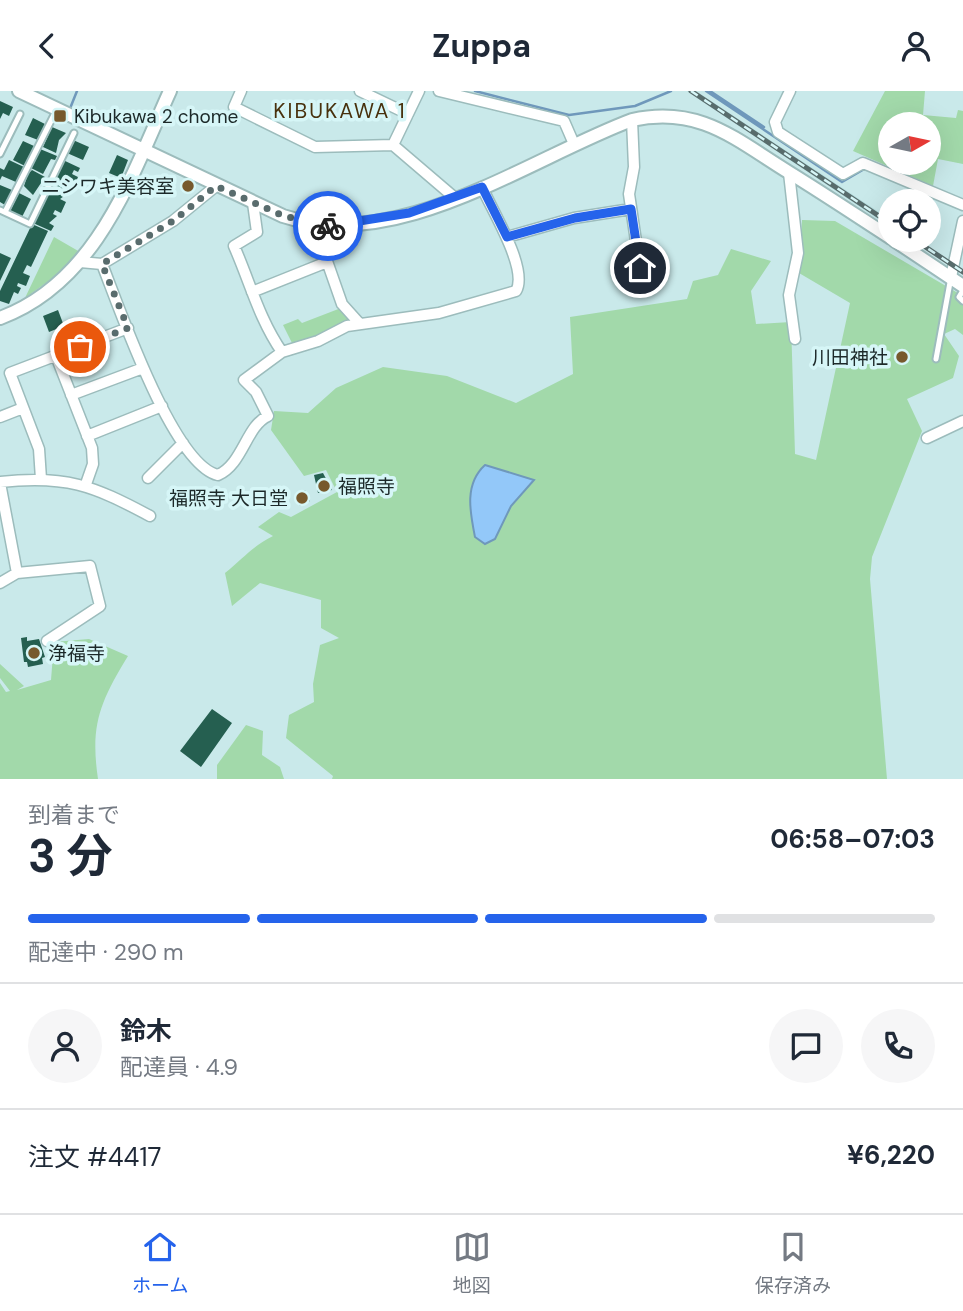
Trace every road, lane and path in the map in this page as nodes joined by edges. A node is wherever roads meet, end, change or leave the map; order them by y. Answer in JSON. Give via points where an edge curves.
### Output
{"nodes":[{"id":1,"x":19,"y":91,"type":"edge"},
{"id":2,"x":170,"y":91,"type":"edge"},
{"id":3,"x":241,"y":91,"type":"edge"},
{"id":4,"x":360,"y":91,"type":"edge"},
{"id":5,"x":419,"y":91,"type":"edge"},
{"id":6,"x":439,"y":91,"type":"edge"},
{"id":7,"x":790,"y":91,"type":"edge"},
{"id":8,"x":57,"y":109,"type":"junction"},
{"id":9,"x":20,"y":114,"type":"dead end"},
{"id":10,"x":408,"y":114,"type":"junction"},
{"id":11,"x":632,"y":120,"type":"junction"},
{"id":12,"x":74,"y":133,"type":"dead end"},
{"id":13,"x":575,"y":144,"type":"junction"},
{"id":14,"x":393,"y":145,"type":"junction"},
{"id":15,"x":143,"y":151,"type":"junction"},
{"id":16,"x":0,"y":155,"type":"edge"},
{"id":17,"x":789,"y":173,"type":"junction"},
{"id":18,"x":216,"y":186,"type":"junction"},
{"id":19,"x":482,"y":187,"type":"junction"},
{"id":20,"x":455,"y":198,"type":"junction"},
{"id":21,"x":253,"y":202,"type":"junction"},
{"id":22,"x":963,"y":205,"type":"edge"},
{"id":23,"x":631,"y":209,"type":"junction"},
{"id":24,"x":3,"y":211,"type":"edge"},
{"id":25,"x":963,"y":221,"type":"edge"},
{"id":26,"x":314,"y":225,"type":"junction"},
{"id":27,"x":878,"y":230,"type":"edge"},
{"id":28,"x":507,"y":237,"type":"junction"},
{"id":29,"x":912,"y":252,"type":"edge"},
{"id":30,"x":327,"y":262,"type":"junction"},
{"id":31,"x":80,"y":263,"type":"junction"},
{"id":32,"x":102,"y":264,"type":"junction"},
{"id":33,"x":640,"y":268,"type":"dead end"},
{"id":34,"x":951,"y":277,"type":"junction"},
{"id":35,"x":963,"y":286,"type":"edge"},
{"id":36,"x":252,"y":292,"type":"junction"},
{"id":37,"x":962,"y":292,"type":"edge"},
{"id":38,"x":963,"y":301,"type":"edge"},
{"id":39,"x":0,"y":318,"type":"edge"},
{"id":40,"x":360,"y":324,"type":"junction"},
{"id":41,"x":128,"y":328,"type":"junction"},
{"id":42,"x":795,"y":339,"type":"dead end"},
{"id":43,"x":282,"y":352,"type":"junction"},
{"id":44,"x":56,"y":355,"type":"junction"},
{"id":45,"x":936,"y":359,"type":"dead end"},
{"id":46,"x":143,"y":368,"type":"junction"},
{"id":47,"x":71,"y":395,"type":"junction"},
{"id":48,"x":162,"y":406,"type":"junction"},
{"id":49,"x":23,"y":408,"type":"junction"},
{"id":50,"x":0,"y":417,"type":"edge"},
{"id":51,"x":963,"y":421,"type":"edge"},
{"id":52,"x":87,"y":436,"type":"junction"},
{"id":53,"x":927,"y":438,"type":"dead end"},
{"id":54,"x":183,"y":443,"type":"junction"},
{"id":55,"x":148,"y":478,"type":"dead end"},
{"id":56,"x":41,"y":479,"type":"junction"},
{"id":57,"x":0,"y":483,"type":"edge"},
{"id":58,"x":86,"y":485,"type":"junction"},
{"id":59,"x":150,"y":516,"type":"dead end"},
{"id":60,"x":18,"y":573,"type":"junction"},
{"id":61,"x":0,"y":583,"type":"edge"},
{"id":62,"x":47,"y":641,"type":"dead end"}],
"edges":[{"from":1,"to":8,"type":"street"},
{"from":2,"to":15,"type":"street"},
{"from":3,"to":14,"type":"street","via":[[234,107],[315,147]]},
{"from":4,"to":10,"type":"street"},
{"from":5,"to":10,"type":"street"},
{"from":6,"to":13,"type":"street","via":[[564,121]]},
{"from":7,"to":22,"type":"street","via":[[775,122],[778,132],[842,174],[863,163]]},
{"from":8,"to":15,"type":"street"},
{"from":8,"to":24,"type":"lane"},
{"from":9,"to":16,"type":"lane"},
{"from":10,"to":14,"type":"street"},
{"from":11,"to":13,"type":"street"},
{"from":11,"to":17,"type":"street","via":[[662,116],[703,122]]},
{"from":11,"to":23,"type":"street"},
{"from":12,"to":24,"type":"lane","via":[[30,224]]},
{"from":13,"to":19,"type":"street"},
{"from":14,"to":20,"type":"street"},
{"from":15,"to":18,"type":"street"},
{"from":15,"to":31,"type":"street","via":[[106,225]]},
{"from":17,"to":27,"type":"street"},
{"from":17,"to":42,"type":"street","via":[[798,253],[789,295]]},
{"from":18,"to":21,"type":"street"},
{"from":18,"to":32,"type":"street","via":[[173,221]]},
{"from":19,"to":20,"type":"street"},
{"from":19,"to":28,"type":"street"},
{"from":20,"to":26,"type":"street","via":[[376,220]]},
{"from":21,"to":26,"type":"street"},
{"from":21,"to":36,"type":"street","via":[[257,232],[234,246]]},
{"from":23,"to":28,"type":"street","via":[[575,218]]},
{"from":23,"to":33,"type":"street"},
{"from":25,"to":34,"type":"street"},
{"from":26,"to":30,"type":"street"},
{"from":28,"to":40,"type":"street","via":[[518,276],[516,291],[439,313]]},
{"from":29,"to":34,"type":"street"},
{"from":30,"to":36,"type":"street"},
{"from":30,"to":40,"type":"street","via":[[342,304]]},
{"from":31,"to":32,"type":"street"},
{"from":31,"to":39,"type":"street","via":[[40,297]]},
{"from":32,"to":41,"type":"street"},
{"from":34,"to":35,"type":"street"},
{"from":34,"to":45,"type":"lane"},
{"from":36,"to":43,"type":"street","via":[[263,322]]},
{"from":37,"to":38,"type":"lane","via":[[959,297]]},
{"from":40,"to":43,"type":"street"},
{"from":41,"to":44,"type":"street"},
{"from":41,"to":46,"type":"street"},
{"from":43,"to":54,"type":"street","via":[[244,380],[256,391],[268,416],[255,427],[227,471],[211,473]]},
{"from":44,"to":47,"type":"street"},
{"from":44,"to":49,"type":"street","via":[[10,373]]},
{"from":46,"to":47,"type":"street"},
{"from":46,"to":48,"type":"street"},
{"from":47,"to":52,"type":"street"},
{"from":48,"to":52,"type":"street"},
{"from":48,"to":54,"type":"street"},
{"from":49,"to":50,"type":"street"},
{"from":49,"to":56,"type":"street","via":[[39,449]]},
{"from":51,"to":53,"type":"street"},
{"from":52,"to":58,"type":"street","via":[[93,456]]},
{"from":54,"to":55,"type":"street"},
{"from":56,"to":57,"type":"street"},
{"from":56,"to":58,"type":"street"},
{"from":57,"to":60,"type":"street"},
{"from":58,"to":59,"type":"street"},
{"from":60,"to":61,"type":"street"},
{"from":60,"to":62,"type":"street","via":[[90,566],[100,607]]}]}
